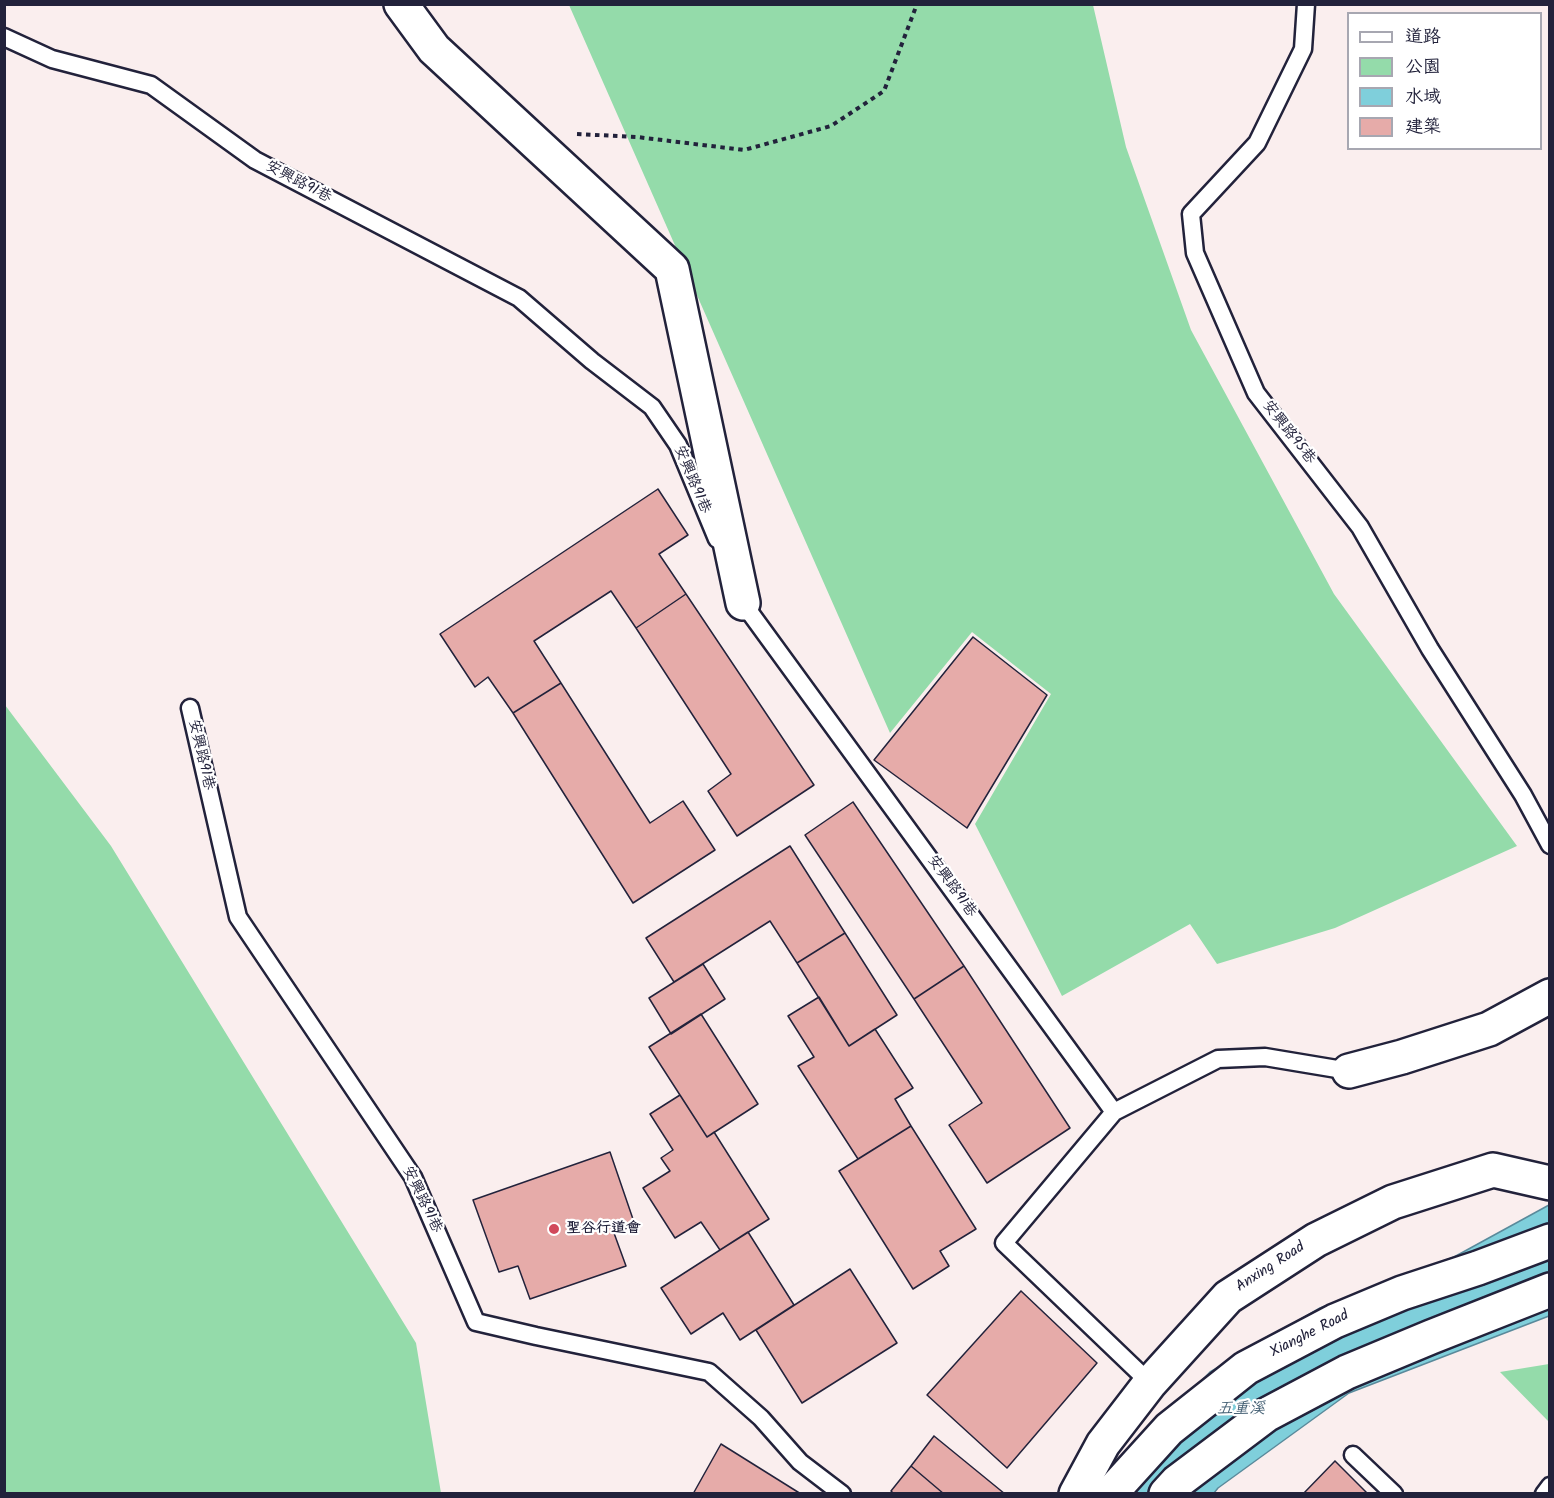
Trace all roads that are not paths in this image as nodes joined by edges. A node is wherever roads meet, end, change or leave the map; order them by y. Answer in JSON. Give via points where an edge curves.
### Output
{"nodes":[{"id":1,"x":401,"y":4,"type":"edge"},
{"id":2,"x":1306,"y":4,"type":"edge"},
{"id":3,"x":4,"y":37,"type":"edge"},
{"id":4,"x":743,"y":603,"type":"junction"},
{"id":5,"x":190,"y":708,"type":"dead end"},
{"id":6,"x":1550,"y":845,"type":"edge"},
{"id":7,"x":1550,"y":996,"type":"edge"},
{"id":8,"x":1350,"y":1071,"type":"joint"},
{"id":9,"x":1114,"y":1112,"type":"junction"},
{"id":10,"x":1550,"y":1183,"type":"edge"},
{"id":11,"x":1550,"y":1241,"type":"edge"},
{"id":12,"x":1550,"y":1290,"type":"edge"},
{"id":13,"x":1150,"y":1383,"type":"junction"},
{"id":14,"x":1353,"y":1455,"type":"dead end"},
{"id":15,"x":1550,"y":1486,"type":"edge"},
{"id":16,"x":842,"y":1494,"type":"edge"},
{"id":17,"x":1076,"y":1494,"type":"edge"},
{"id":18,"x":1110,"y":1494,"type":"edge"},
{"id":19,"x":1166,"y":1494,"type":"edge"},
{"id":20,"x":1394,"y":1494,"type":"edge"},
{"id":21,"x":1544,"y":1494,"type":"edge"}],
"edges":[{"from":1,"to":4,"type":"street","via":[[434,49],[672,269]]},
{"from":2,"to":6,"type":"lane","name":"安興路95巷","via":[[1303,49],[1257,143],[1191,214],[1195,254],[1256,393],[1360,527]]},
{"from":3,"to":4,"type":"lane","name":"安興路91巷","via":[[52,59],[151,85],[255,160],[519,298],[592,362],[652,407],[678,445]]},
{"from":4,"to":9,"type":"lane","name":"安興路91巷"},
{"from":5,"to":16,"type":"lane","name":"安興路91巷","via":[[238,917],[412,1178],[476,1322],[709,1372],[761,1418],[800,1461]]},
{"from":7,"to":8,"type":"street","via":[[1489,1029]]},
{"from":8,"to":9,"type":"lane","via":[[1265,1057],[1218,1059]]},
{"from":9,"to":13,"type":"lane","via":[[1004,1243]]},
{"from":10,"to":13,"type":"street","name":"Anxing Road","via":[[1492,1170],[1393,1202],[1316,1240],[1228,1297]]},
{"from":11,"to":18,"type":"street","name":"Xianghe Road","via":[[1402,1293],[1335,1321],[1246,1368],[1169,1429]]},
{"from":12,"to":19,"type":"street","via":[[1347,1372],[1266,1414]]},
{"from":13,"to":17,"type":"street","name":"Anxing Road","via":[[1102,1443]]},
{"from":14,"to":20,"type":"lane"},
{"from":15,"to":21,"type":"lane"}]}
